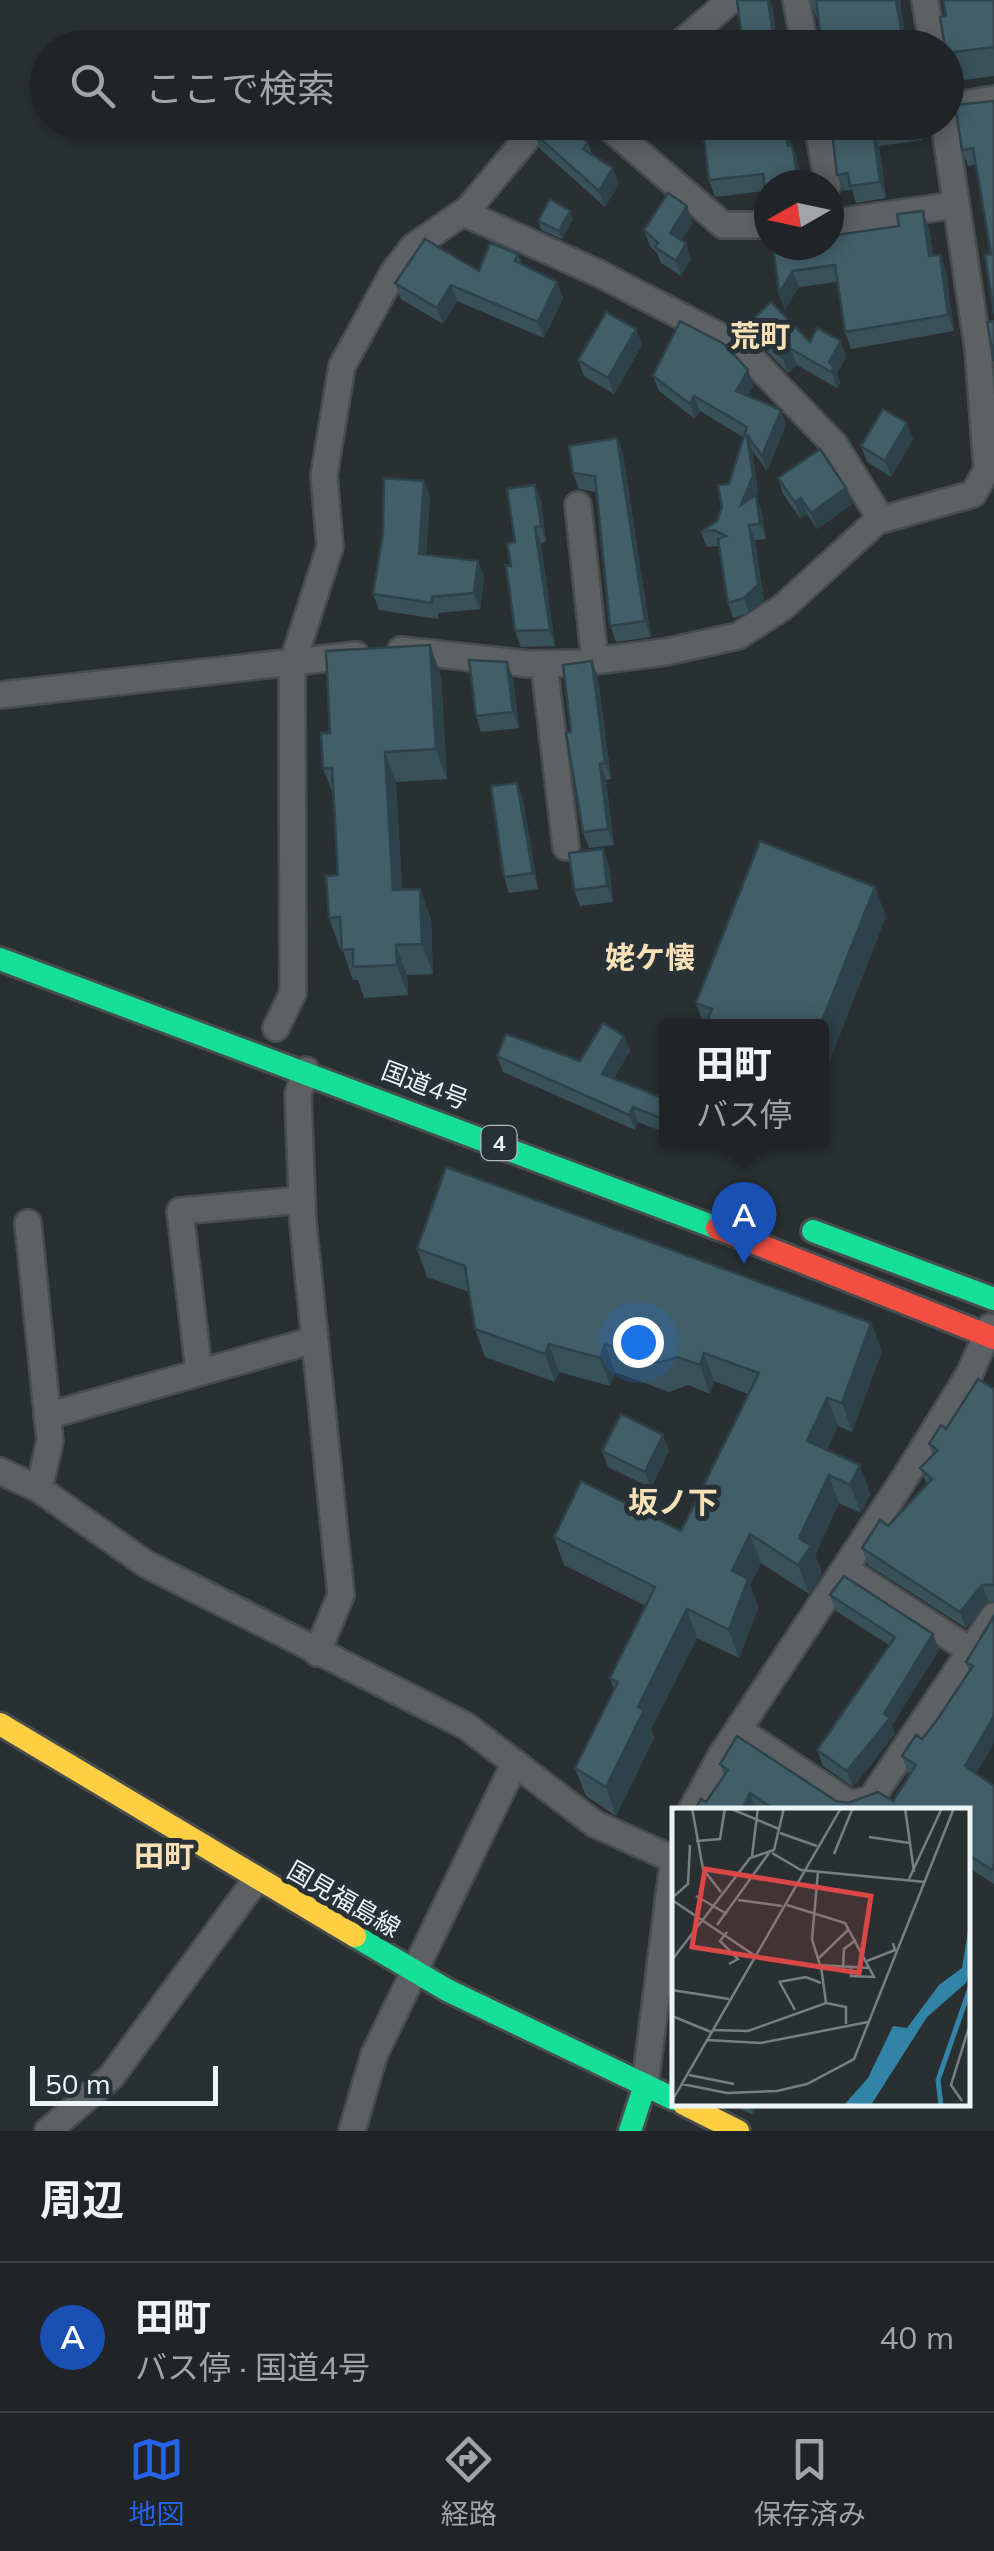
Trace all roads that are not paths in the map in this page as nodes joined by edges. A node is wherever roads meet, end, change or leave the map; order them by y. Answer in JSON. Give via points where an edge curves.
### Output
{"nodes":[{"id":1,"x":730,"y":0,"type":"edge"},
{"id":2,"x":796,"y":0,"type":"edge"},
{"id":3,"x":925,"y":0,"type":"edge"},
{"id":4,"x":696,"y":30,"type":"edge"},
{"id":5,"x":801,"y":30,"type":"edge"},
{"id":6,"x":929,"y":30,"type":"edge"},
{"id":7,"x":994,"y":99,"type":"edge"},
{"id":8,"x":964,"y":105,"type":"edge"},
{"id":9,"x":525,"y":140,"type":"edge"},
{"id":10,"x":624,"y":140,"type":"edge"},
{"id":11,"x":820,"y":140,"type":"edge"},
{"id":12,"x":947,"y":140,"type":"edge"},
{"id":13,"x":825,"y":170,"type":"edge"},
{"id":14,"x":956,"y":205,"type":"junction"},
{"id":15,"x":464,"y":212,"type":"junction"},
{"id":16,"x":844,"y":221,"type":"edge"},
{"id":17,"x":754,"y":225,"type":"edge"},
{"id":18,"x":986,"y":487,"type":"edge"},
{"id":19,"x":578,"y":505,"type":"dead end"},
{"id":20,"x":881,"y":519,"type":"junction"},
{"id":21,"x":596,"y":661,"type":"junction"},
{"id":22,"x":544,"y":664,"type":"junction"},
{"id":23,"x":292,"y":665,"type":"junction"},
{"id":24,"x":0,"y":695,"type":"edge"},
{"id":25,"x":566,"y":847,"type":"dead end"},
{"id":26,"x":0,"y":960,"type":"edge"},
{"id":27,"x":276,"y":1028,"type":"dead end"},
{"id":28,"x":306,"y":1070,"type":"junction"},
{"id":29,"x":302,"y":1200,"type":"junction"},
{"id":30,"x":785,"y":1221,"type":"dead end"},
{"id":31,"x":28,"y":1223,"type":"dead end"},
{"id":32,"x":994,"y":1299,"type":"edge"},
{"id":33,"x":992,"y":1330,"type":"edge"},
{"id":34,"x":314,"y":1340,"type":"junction"},
{"id":35,"x":200,"y":1372,"type":"junction"},
{"id":36,"x":47,"y":1416,"type":"junction"},
{"id":37,"x":0,"y":1471,"type":"edge"},
{"id":38,"x":38,"y":1489,"type":"junction"},
{"id":39,"x":844,"y":1569,"type":"junction"},
{"id":40,"x":994,"y":1616,"type":"edge"},
{"id":41,"x":971,"y":1650,"type":"junction"},
{"id":42,"x":317,"y":1652,"type":"junction"},
{"id":43,"x":0,"y":1724,"type":"edge"},
{"id":44,"x":739,"y":1730,"type":"junction"},
{"id":45,"x":515,"y":1763,"type":"junction"},
{"id":46,"x":693,"y":1808,"type":"edge"},
{"id":47,"x":672,"y":1857,"type":"edge"},
{"id":48,"x":672,"y":1873,"type":"edge"},
{"id":49,"x":256,"y":1880,"type":"junction"},
{"id":50,"x":417,"y":1973,"type":"junction"},
{"id":51,"x":644,"y":2085,"type":"junction"},
{"id":52,"x":672,"y":2098,"type":"edge"},
{"id":53,"x":688,"y":2106,"type":"edge"},
{"id":54,"x":48,"y":2131,"type":"edge"},
{"id":55,"x":352,"y":2131,"type":"edge"},
{"id":56,"x":630,"y":2131,"type":"edge"},
{"id":57,"x":738,"y":2131,"type":"edge"}],
"edges":[{"from":1,"to":4,"type":"street"},
{"from":2,"to":5,"type":"street"},
{"from":3,"to":6,"type":"street"},
{"from":7,"to":8,"type":"street"},
{"from":9,"to":15,"type":"street"},
{"from":10,"to":17,"type":"street","via":[[724,225]]},
{"from":11,"to":13,"type":"street"},
{"from":12,"to":14,"type":"street"},
{"from":14,"to":16,"type":"street"},
{"from":14,"to":18,"type":"street","via":[[978,349]]},
{"from":15,"to":20,"type":"street","via":[[739,346],[834,444]]},
{"from":15,"to":23,"type":"street","via":[[403,260],[342,366],[324,475],[330,547]]},
{"from":18,"to":20,"type":"street"},
{"from":19,"to":21,"type":"street"},
{"from":20,"to":21,"type":"street","via":[[758,627],[665,652]]},
{"from":21,"to":22,"type":"street"},
{"from":22,"to":23,"type":"street","via":[[417,649]]},
{"from":22,"to":25,"type":"street"},
{"from":23,"to":24,"type":"street"},
{"from":23,"to":27,"type":"street","via":[[293,993]]},
{"from":26,"to":28,"type":"main road","name":"国道4号","number":"4"},
{"from":28,"to":29,"type":"street","via":[[298,1095]]},
{"from":28,"to":33,"type":"main road","name":"国道4号","number":"4"},
{"from":29,"to":34,"type":"street"},
{"from":29,"to":35,"type":"street","via":[[180,1211]]},
{"from":30,"to":32,"type":"main road"},
{"from":31,"to":36,"type":"street"},
{"from":33,"to":39,"type":"street"},
{"from":34,"to":35,"type":"street"},
{"from":34,"to":42,"type":"street","via":[[341,1595]]},
{"from":35,"to":36,"type":"street"},
{"from":36,"to":38,"type":"street","via":[[50,1441]]},
{"from":37,"to":38,"type":"street"},
{"from":38,"to":42,"type":"street","via":[[146,1564]]},
{"from":39,"to":41,"type":"street"},
{"from":39,"to":44,"type":"street"},
{"from":40,"to":41,"type":"street"},
{"from":41,"to":44,"type":"street","via":[[871,1799],[850,1804]]},
{"from":42,"to":45,"type":"street","via":[[453,1719]]},
{"from":43,"to":49,"type":"main road","name":"国見福島線"},
{"from":44,"to":46,"type":"street"},
{"from":45,"to":47,"type":"street","via":[[595,1824]]},
{"from":45,"to":50,"type":"street"},
{"from":48,"to":51,"type":"street"},
{"from":49,"to":50,"type":"main road","name":"国見福島線"},
{"from":49,"to":54,"type":"street","via":[[111,2078]]},
{"from":50,"to":51,"type":"main road","name":"国見福島線"},
{"from":50,"to":55,"type":"street","via":[[374,2055]]},
{"from":51,"to":52,"type":"main road","name":"国見福島線"},
{"from":51,"to":56,"type":"main road"},
{"from":53,"to":57,"type":"main road"}]}
